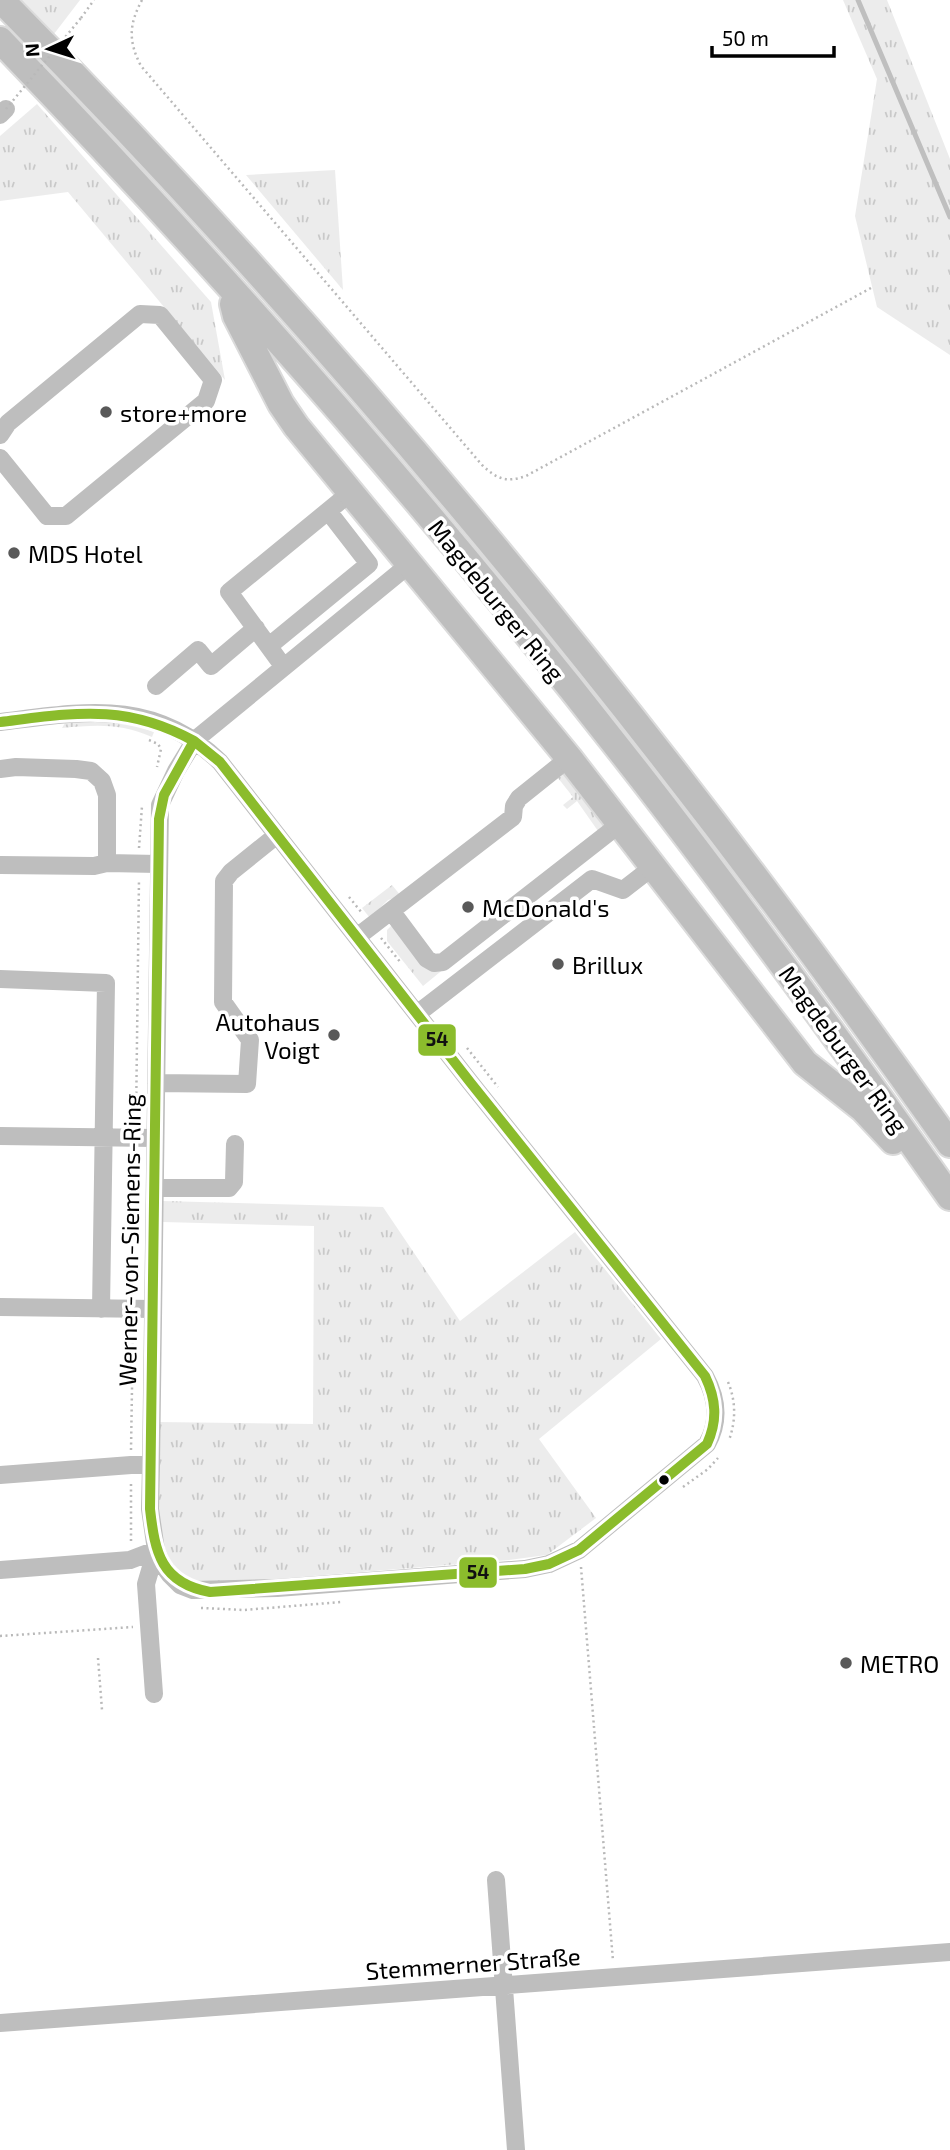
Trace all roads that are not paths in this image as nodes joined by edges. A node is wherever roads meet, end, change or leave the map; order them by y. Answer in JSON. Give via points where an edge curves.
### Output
{"nodes":[{"id":1,"x":1,"y":0,"type":"edge"},
{"id":2,"x":0,"y":40,"type":"edge"},
{"id":3,"x":228,"y":286,"type":"junction"},
{"id":4,"x":0,"y":435,"type":"edge"},
{"id":5,"x":0,"y":458,"type":"edge"},
{"id":6,"x":350,"y":492,"type":"junction"},
{"id":7,"x":328,"y":511,"type":"junction"},
{"id":8,"x":411,"y":563,"type":"junction"},
{"id":9,"x":256,"y":628,"type":"junction"},
{"id":10,"x":269,"y":646,"type":"junction"},
{"id":11,"x":284,"y":666,"type":"junction"},
{"id":12,"x":156,"y":686,"type":"dead end"},
{"id":13,"x":0,"y":722,"type":"edge"},
{"id":14,"x":195,"y":740,"type":"junction"},
{"id":15,"x":569,"y":758,"type":"junction"},
{"id":16,"x":0,"y":769,"type":"edge"},
{"id":17,"x":621,"y":824,"type":"junction"},
{"id":18,"x":277,"y":835,"type":"junction"},
{"id":19,"x":107,"y":863,"type":"junction"},
{"id":20,"x":158,"y":864,"type":"junction"},
{"id":21,"x":0,"y":865,"type":"edge"},
{"id":22,"x":654,"y":866,"type":"junction"},
{"id":23,"x":392,"y":912,"type":"junction"},
{"id":24,"x":357,"y":937,"type":"junction"},
{"id":25,"x":0,"y":979,"type":"edge"},
{"id":26,"x":417,"y":1014,"type":"junction"},
{"id":27,"x":156,"y":1083,"type":"junction"},
{"id":28,"x":0,"y":1136,"type":"edge"},
{"id":29,"x":103,"y":1138,"type":"junction"},
{"id":30,"x":155,"y":1138,"type":"junction"},
{"id":31,"x":235,"y":1144,"type":"dead end"},
{"id":32,"x":950,"y":1144,"type":"edge"},
{"id":33,"x":155,"y":1188,"type":"junction"},
{"id":34,"x":950,"y":1197,"type":"edge"},
{"id":35,"x":950,"y":1206,"type":"edge"},
{"id":36,"x":0,"y":1307,"type":"edge"},
{"id":37,"x":101,"y":1309,"type":"junction"},
{"id":38,"x":153,"y":1309,"type":"junction"},
{"id":39,"x":151,"y":1465,"type":"junction"},
{"id":40,"x":0,"y":1475,"type":"edge"},
{"id":41,"x":156,"y":1550,"type":"junction"},
{"id":42,"x":0,"y":1570,"type":"edge"},
{"id":43,"x":154,"y":1694,"type":"dead end"},
{"id":44,"x":496,"y":1880,"type":"dead end"},
{"id":45,"x":950,"y":1952,"type":"edge"},
{"id":46,"x":504,"y":1986,"type":"junction"},
{"id":47,"x":0,"y":2023,"type":"edge"},
{"id":48,"x":516,"y":2150,"type":"edge"}],
"edges":[{"from":1,"to":32,"type":"highway","name":"Magdeburger Ring","via":[[250,265],[487,538],[680,778]]},
{"from":2,"to":3,"type":"highway","name":"Magdeburger Ring"},
{"from":3,"to":6,"type":"highway","via":[[236,316],[281,404]]},
{"from":3,"to":34,"type":"highway","name":"Magdeburger Ring","via":[[466,560],[659,800]]},
{"from":4,"to":5,"type":"street","via":[[140,314],[160,315],[213,380],[206,401],[66,516],[47,516]]},
{"from":6,"to":7,"type":"street"},
{"from":6,"to":8,"type":"highway"},
{"from":7,"to":9,"type":"street","via":[[229,592]]},
{"from":7,"to":10,"type":"street","via":[[369,564]]},
{"from":8,"to":11,"type":"street","name":"Werner-von-Siemens-Ring"},
{"from":8,"to":15,"type":"highway"},
{"from":9,"to":10,"type":"street"},
{"from":9,"to":12,"type":"street","via":[[211,666],[198,650]]},
{"from":10,"to":11,"type":"street"},
{"from":11,"to":14,"type":"street","name":"Werner-von-Siemens-Ring"},
{"from":13,"to":14,"type":"street","name":"Werner-von-Siemens-Ring","via":[[113,712],[142,718]]},
{"from":14,"to":18,"type":"street","name":"Werner-von-Siemens-Ring","via":[[220,762]]},
{"from":14,"to":20,"type":"street","name":"Werner-von-Siemens-Ring","via":[[160,805]]},
{"from":15,"to":17,"type":"highway"},
{"from":15,"to":23,"type":"street","via":[[519,798],[513,817]]},
{"from":16,"to":19,"type":"street","via":[[76,769],[102,781],[107,795]]},
{"from":17,"to":22,"type":"highway"},
{"from":17,"to":23,"type":"street","via":[[441,962],[427,959]]},
{"from":18,"to":24,"type":"street","name":"Werner-von-Siemens-Ring"},
{"from":18,"to":27,"type":"street","via":[[224,881],[223,1002],[250,1040],[247,1084]]},
{"from":19,"to":20,"type":"street"},
{"from":19,"to":21,"type":"street"},
{"from":20,"to":27,"type":"street","name":"Werner-von-Siemens-Ring"},
{"from":22,"to":26,"type":"street","via":[[623,890],[592,878]]},
{"from":22,"to":35,"type":"highway","via":[[805,1063],[875,1121],[929,1188]]},
{"from":23,"to":24,"type":"street"},
{"from":24,"to":26,"type":"street","name":"Werner-von-Siemens-Ring"},
{"from":25,"to":29,"type":"street","via":[[106,983]]},
{"from":26,"to":41,"type":"street","name":"Werner-von-Siemens-Ring","via":[[705,1376],[713,1391],[716,1422],[706,1446],[580,1558],[536,1567],[210,1592],[180,1585]]},
{"from":27,"to":30,"type":"street","name":"Werner-von-Siemens-Ring"},
{"from":28,"to":29,"type":"street"},
{"from":29,"to":30,"type":"street"},
{"from":29,"to":37,"type":"street"},
{"from":30,"to":33,"type":"street","name":"Werner-von-Siemens-Ring"},
{"from":31,"to":33,"type":"street","via":[[234,1182],[229,1188]]},
{"from":33,"to":38,"type":"street","name":"Werner-von-Siemens-Ring"},
{"from":36,"to":37,"type":"street"},
{"from":37,"to":38,"type":"street"},
{"from":38,"to":39,"type":"street","name":"Werner-von-Siemens-Ring"},
{"from":39,"to":40,"type":"street"},
{"from":39,"to":41,"type":"street","name":"Werner-von-Siemens-Ring","via":[[150,1509]]},
{"from":41,"to":42,"type":"street","via":[[131,1560]]},
{"from":41,"to":43,"type":"street","via":[[146,1584]]},
{"from":44,"to":46,"type":"street"},
{"from":45,"to":46,"type":"street","name":"Stemmerner Straße"},
{"from":46,"to":47,"type":"street","name":"Stemmerner Straße"},
{"from":46,"to":48,"type":"street"}]}
